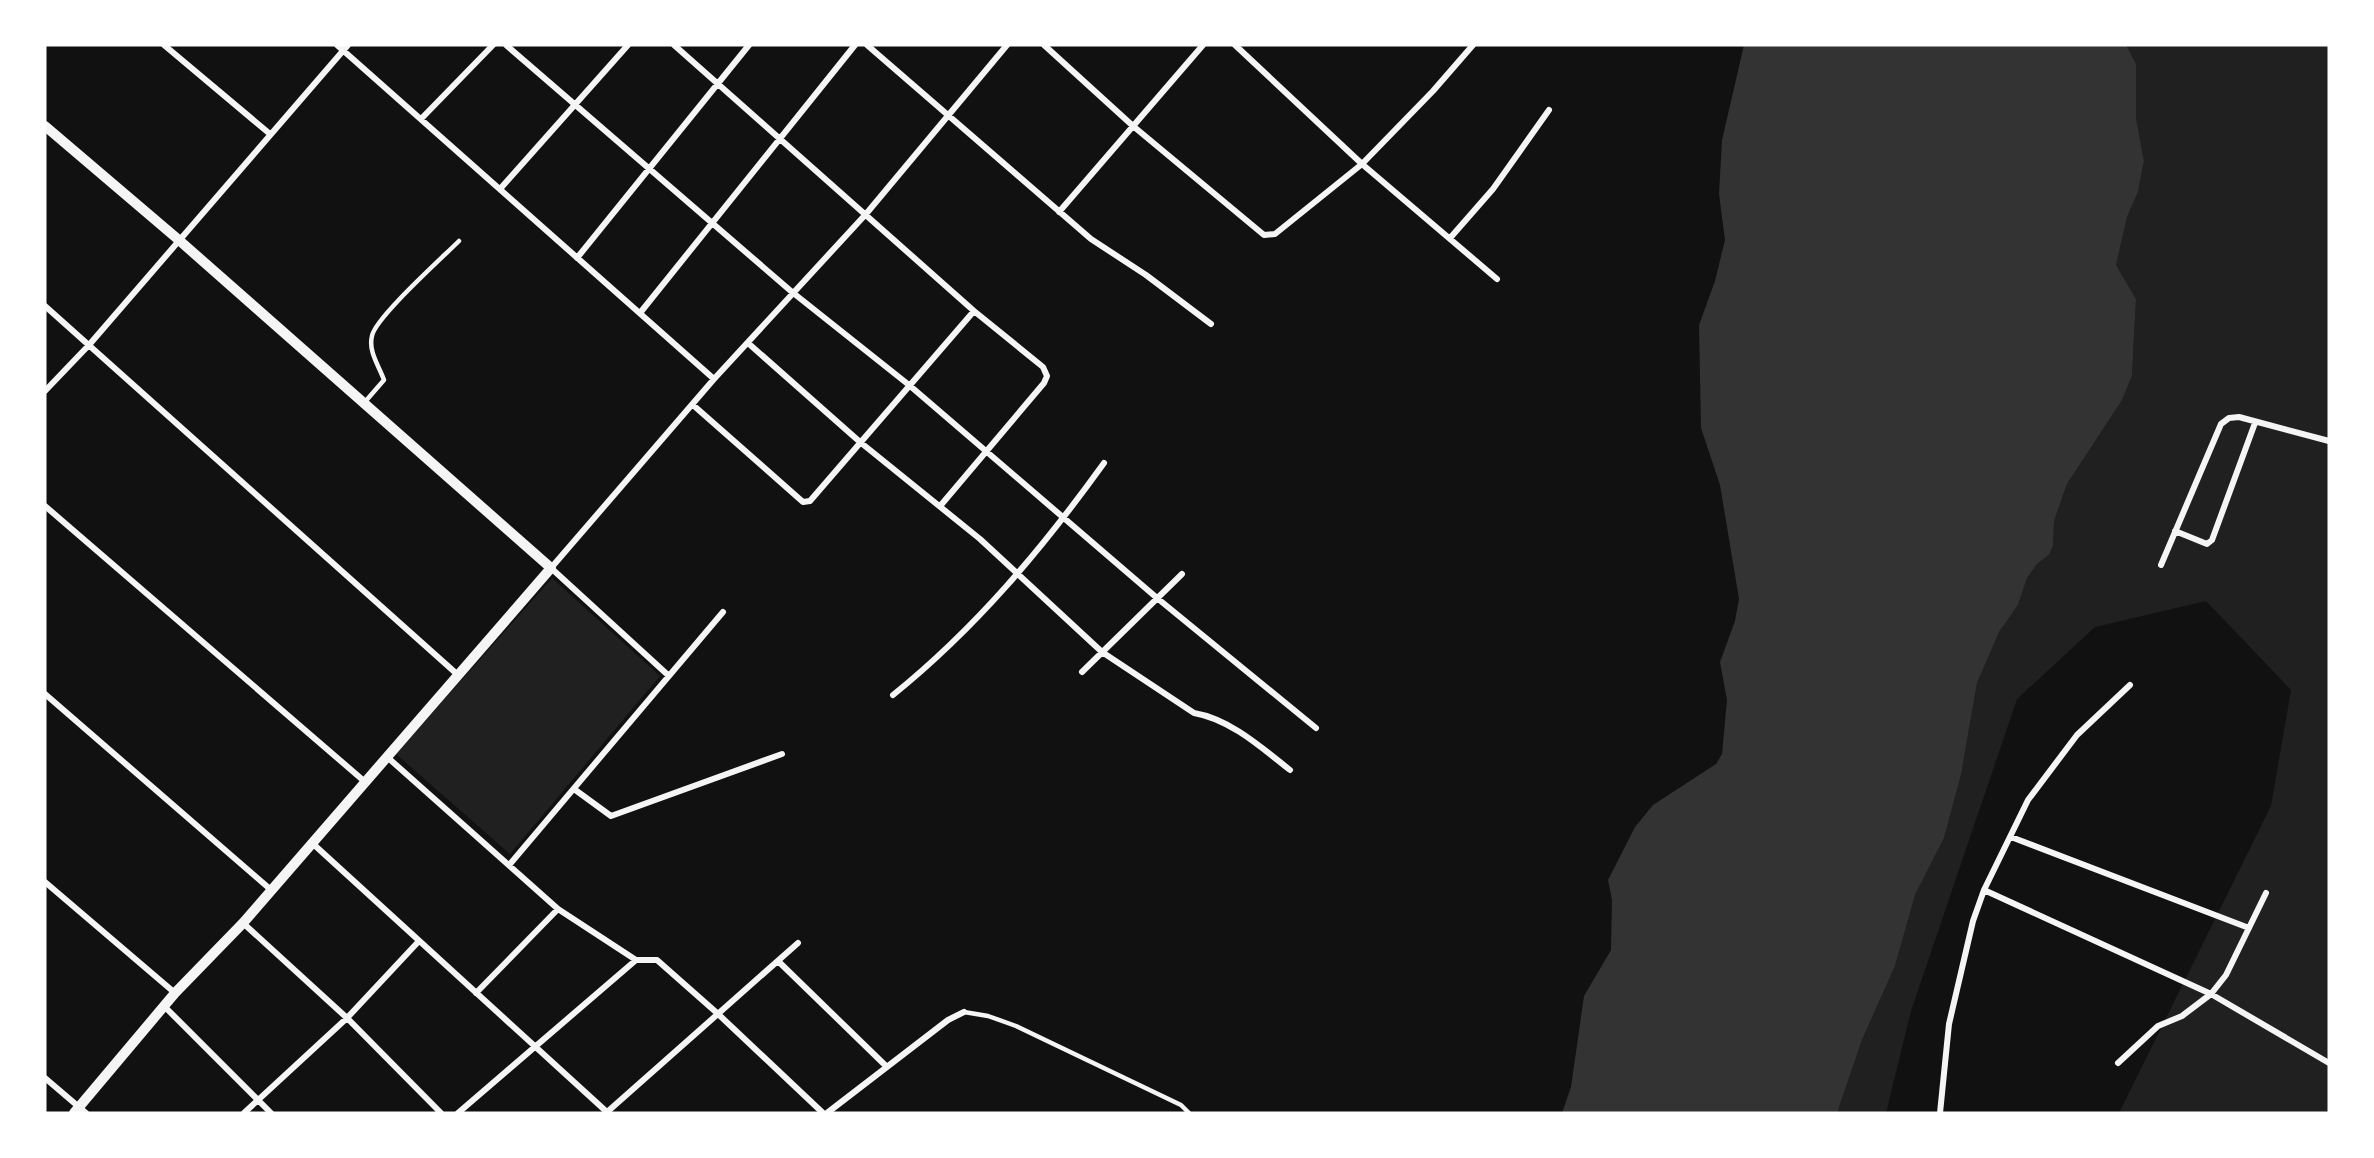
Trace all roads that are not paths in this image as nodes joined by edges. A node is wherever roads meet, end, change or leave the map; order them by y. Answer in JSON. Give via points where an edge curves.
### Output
{"nodes":[{"id":1,"x":164,"y":45,"type":"edge"},
{"id":2,"x":337,"y":45,"type":"edge"},
{"id":3,"x":493,"y":45,"type":"edge"},
{"id":4,"x":506,"y":45,"type":"edge"},
{"id":5,"x":628,"y":45,"type":"edge"},
{"id":6,"x":674,"y":45,"type":"edge"},
{"id":7,"x":749,"y":45,"type":"edge"},
{"id":8,"x":855,"y":45,"type":"edge"},
{"id":9,"x":867,"y":45,"type":"edge"},
{"id":10,"x":1007,"y":45,"type":"edge"},
{"id":11,"x":1044,"y":45,"type":"edge"},
{"id":12,"x":1203,"y":45,"type":"edge"},
{"id":13,"x":1235,"y":45,"type":"edge"},
{"id":14,"x":1473,"y":45,"type":"edge"},
{"id":15,"x":346,"y":48,"type":"edge"},
{"id":16,"x":718,"y":84,"type":"junction"},
{"id":17,"x":576,"y":105,"type":"junction"},
{"id":18,"x":1549,"y":110,"type":"dead end"},
{"id":19,"x":947,"y":114,"type":"junction"},
{"id":20,"x":421,"y":119,"type":"junction"},
{"id":21,"x":45,"y":126,"type":"edge"},
{"id":22,"x":1133,"y":126,"type":"junction"},
{"id":23,"x":270,"y":134,"type":"junction"},
{"id":24,"x":780,"y":138,"type":"junction"},
{"id":25,"x":1362,"y":164,"type":"junction"},
{"id":26,"x":649,"y":169,"type":"junction"},
{"id":27,"x":500,"y":189,"type":"junction"},
{"id":28,"x":1059,"y":212,"type":"junction"},
{"id":29,"x":866,"y":214,"type":"junction"},
{"id":30,"x":712,"y":223,"type":"junction"},
{"id":31,"x":1451,"y":237,"type":"junction"},
{"id":32,"x":180,"y":241,"type":"junction"},
{"id":33,"x":459,"y":241,"type":"dead end"},
{"id":34,"x":577,"y":258,"type":"junction"},
{"id":35,"x":1497,"y":279,"type":"dead end"},
{"id":36,"x":792,"y":292,"type":"junction"},
{"id":37,"x":45,"y":306,"type":"edge"},
{"id":38,"x":974,"y":311,"type":"junction"},
{"id":39,"x":640,"y":313,"type":"junction"},
{"id":40,"x":1211,"y":324,"type":"dead end"},
{"id":41,"x":748,"y":343,"type":"junction"},
{"id":42,"x":89,"y":345,"type":"junction"},
{"id":43,"x":714,"y":379,"type":"junction"},
{"id":44,"x":909,"y":385,"type":"junction"},
{"id":45,"x":45,"y":392,"type":"edge"},
{"id":46,"x":364,"y":403,"type":"junction"},
{"id":47,"x":693,"y":405,"type":"junction"},
{"id":48,"x":2255,"y":423,"type":"junction"},
{"id":49,"x":2329,"y":441,"type":"edge"},
{"id":50,"x":861,"y":442,"type":"junction"},
{"id":51,"x":987,"y":451,"type":"junction"},
{"id":52,"x":1104,"y":463,"type":"dead end"},
{"id":53,"x":941,"y":505,"type":"junction"},
{"id":54,"x":45,"y":506,"type":"edge"},
{"id":55,"x":1064,"y":519,"type":"junction"},
{"id":56,"x":2175,"y":531,"type":"junction"},
{"id":57,"x":2161,"y":565,"type":"dead end"},
{"id":58,"x":551,"y":568,"type":"junction"},
{"id":59,"x":1020,"y":574,"type":"junction"},
{"id":60,"x":1182,"y":574,"type":"dead end"},
{"id":61,"x":1157,"y":598,"type":"junction"},
{"id":62,"x":723,"y":612,"type":"dead end"},
{"id":63,"x":1102,"y":652,"type":"junction"},
{"id":64,"x":1082,"y":672,"type":"dead end"},
{"id":65,"x":458,"y":675,"type":"junction"},
{"id":66,"x":669,"y":676,"type":"junction"},
{"id":67,"x":2130,"y":685,"type":"dead end"},
{"id":68,"x":45,"y":694,"type":"edge"},
{"id":69,"x":893,"y":695,"type":"dead end"},
{"id":70,"x":1316,"y":728,"type":"dead end"},
{"id":71,"x":782,"y":754,"type":"dead end"},
{"id":72,"x":386,"y":755,"type":"junction"},
{"id":73,"x":1290,"y":770,"type":"dead end"},
{"id":74,"x":364,"y":782,"type":"junction"},
{"id":75,"x":574,"y":789,"type":"junction"},
{"id":76,"x":2011,"y":837,"type":"junction"},
{"id":77,"x":310,"y":842,"type":"junction"},
{"id":78,"x":510,"y":864,"type":"junction"},
{"id":79,"x":45,"y":882,"type":"edge"},
{"id":80,"x":270,"y":889,"type":"junction"},
{"id":81,"x":1984,"y":890,"type":"junction"},
{"id":82,"x":2265,"y":893,"type":"dead end"},
{"id":83,"x":558,"y":909,"type":"junction"},
{"id":84,"x":243,"y":923,"type":"junction"},
{"id":85,"x":2249,"y":928,"type":"junction"},
{"id":86,"x":419,"y":941,"type":"junction"},
{"id":87,"x":798,"y":944,"type":"dead end"},
{"id":88,"x":636,"y":960,"type":"junction"},
{"id":89,"x":778,"y":961,"type":"junction"},
{"id":90,"x":175,"y":993,"type":"junction"},
{"id":91,"x":476,"y":993,"type":"junction"},
{"id":92,"x":2211,"y":994,"type":"junction"},
{"id":93,"x":164,"y":1006,"type":"junction"},
{"id":94,"x":964,"y":1012,"type":"joint"},
{"id":95,"x":717,"y":1013,"type":"junction"},
{"id":96,"x":346,"y":1018,"type":"junction"},
{"id":97,"x":534,"y":1046,"type":"junction"},
{"id":98,"x":2329,"y":1062,"type":"edge"},
{"id":99,"x":2118,"y":1063,"type":"dead end"},
{"id":100,"x":886,"y":1066,"type":"junction"},
{"id":101,"x":45,"y":1078,"type":"edge"},
{"id":102,"x":257,"y":1099,"type":"junction"},
{"id":103,"x":80,"y":1111,"type":"edge"},
{"id":104,"x":244,"y":1113,"type":"edge"},
{"id":105,"x":271,"y":1113,"type":"edge"},
{"id":106,"x":441,"y":1113,"type":"edge"},
{"id":107,"x":458,"y":1113,"type":"edge"},
{"id":108,"x":607,"y":1113,"type":"edge"},
{"id":109,"x":825,"y":1113,"type":"edge"},
{"id":110,"x":1189,"y":1113,"type":"edge"},
{"id":111,"x":1940,"y":1113,"type":"edge"}],
"edges":[{"from":1,"to":23,"type":"street"},
{"from":2,"to":15,"type":"street"},
{"from":3,"to":20,"type":"street"},
{"from":4,"to":17,"type":"street"},
{"from":5,"to":17,"type":"street"},
{"from":6,"to":16,"type":"street"},
{"from":7,"to":16,"type":"street"},
{"from":8,"to":24,"type":"street"},
{"from":9,"to":19,"type":"street"},
{"from":10,"to":19,"type":"street"},
{"from":11,"to":22,"type":"street"},
{"from":12,"to":22,"type":"street"},
{"from":13,"to":25,"type":"street"},
{"from":14,"to":25,"type":"street"},
{"from":15,"to":20,"type":"street"},
{"from":15,"to":23,"type":"street"},
{"from":16,"to":24,"type":"street"},
{"from":16,"to":26,"type":"street"},
{"from":17,"to":26,"type":"street"},
{"from":17,"to":27,"type":"street"},
{"from":18,"to":31,"type":"street","via":[[1493,189]]},
{"from":19,"to":28,"type":"street"},
{"from":19,"to":29,"type":"street"},
{"from":20,"to":27,"type":"street"},
{"from":21,"to":32,"type":"street"},
{"from":22,"to":25,"type":"street","via":[[1264,235],[1275,234]]},
{"from":22,"to":28,"type":"street"},
{"from":23,"to":32,"type":"street"},
{"from":24,"to":29,"type":"street"},
{"from":24,"to":30,"type":"street"},
{"from":25,"to":31,"type":"street"},
{"from":26,"to":30,"type":"street"},
{"from":26,"to":34,"type":"street"},
{"from":27,"to":34,"type":"street"},
{"from":28,"to":40,"type":"street"},
{"from":29,"to":36,"type":"street"},
{"from":29,"to":38,"type":"street"},
{"from":30,"to":36,"type":"street"},
{"from":30,"to":39,"type":"street"},
{"from":31,"to":35,"type":"street"},
{"from":32,"to":42,"type":"street"},
{"from":32,"to":46,"type":"street"},
{"from":33,"to":46,"type":"lane","via":[[372,334],[371,349],[384,380]]},
{"from":34,"to":39,"type":"street"},
{"from":36,"to":41,"type":"street"},
{"from":36,"to":44,"type":"street"},
{"from":37,"to":42,"type":"street"},
{"from":38,"to":44,"type":"street"},
{"from":38,"to":51,"type":"street","via":[[1043,367],[1047,376]]},
{"from":39,"to":43,"type":"street"},
{"from":41,"to":43,"type":"street"},
{"from":41,"to":50,"type":"street"},
{"from":42,"to":45,"type":"street"},
{"from":42,"to":65,"type":"street"},
{"from":43,"to":47,"type":"street"},
{"from":44,"to":50,"type":"street"},
{"from":44,"to":51,"type":"street"},
{"from":46,"to":58,"type":"street"},
{"from":47,"to":50,"type":"street","via":[[803,502],[810,501]]},
{"from":47,"to":58,"type":"street"},
{"from":48,"to":49,"type":"street"},
{"from":48,"to":56,"type":"street","via":[[2239,417],[2221,424]]},
{"from":48,"to":56,"type":"street","via":[[2212,540],[2202,544]]},
{"from":50,"to":53,"type":"street"},
{"from":51,"to":53,"type":"street"},
{"from":51,"to":55,"type":"street"},
{"from":52,"to":55,"type":"street"},
{"from":53,"to":59,"type":"street"},
{"from":54,"to":74,"type":"street"},
{"from":55,"to":59,"type":"street"},
{"from":55,"to":61,"type":"street"},
{"from":56,"to":57,"type":"street"},
{"from":58,"to":65,"type":"street"},
{"from":58,"to":66,"type":"street"},
{"from":59,"to":63,"type":"street"},
{"from":59,"to":69,"type":"street","via":[[938,657]]},
{"from":60,"to":61,"type":"street"},
{"from":61,"to":63,"type":"street"},
{"from":61,"to":70,"type":"street"},
{"from":62,"to":66,"type":"street"},
{"from":63,"to":64,"type":"street"},
{"from":63,"to":73,"type":"street","via":[[1188,710],[1206,715],[1250,739]]},
{"from":65,"to":72,"type":"street"},
{"from":66,"to":75,"type":"street"},
{"from":67,"to":76,"type":"street","via":[[2077,735],[2028,800]]},
{"from":68,"to":80,"type":"street"},
{"from":71,"to":75,"type":"street","via":[[611,816]]},
{"from":72,"to":74,"type":"street"},
{"from":72,"to":78,"type":"street"},
{"from":74,"to":77,"type":"street"},
{"from":75,"to":78,"type":"street"},
{"from":76,"to":81,"type":"street"},
{"from":76,"to":85,"type":"street"},
{"from":77,"to":80,"type":"street"},
{"from":77,"to":86,"type":"street"},
{"from":78,"to":83,"type":"street"},
{"from":79,"to":90,"type":"street"},
{"from":80,"to":84,"type":"street"},
{"from":81,"to":92,"type":"street"},
{"from":81,"to":111,"type":"street","via":[[1949,1024]]},
{"from":82,"to":85,"type":"street"},
{"from":83,"to":88,"type":"street"},
{"from":83,"to":91,"type":"street"},
{"from":84,"to":90,"type":"street"},
{"from":84,"to":96,"type":"street"},
{"from":85,"to":92,"type":"street","via":[[2226,975]]},
{"from":86,"to":91,"type":"street"},
{"from":86,"to":96,"type":"street"},
{"from":87,"to":89,"type":"street"},
{"from":88,"to":95,"type":"street","via":[[657,960]]},
{"from":88,"to":97,"type":"street"},
{"from":89,"to":95,"type":"street"},
{"from":89,"to":100,"type":"street"},
{"from":90,"to":93,"type":"street"},
{"from":91,"to":97,"type":"street"},
{"from":92,"to":98,"type":"street"},
{"from":92,"to":99,"type":"street","via":[[2182,1016],[2158,1026]]},
{"from":93,"to":102,"type":"street"},
{"from":93,"to":103,"type":"street"},
{"from":94,"to":100,"type":"street"},
{"from":94,"to":110,"type":"lane","via":[[1016,1026],[1181,1105]]},
{"from":95,"to":108,"type":"street"},
{"from":95,"to":109,"type":"street"},
{"from":96,"to":102,"type":"street"},
{"from":96,"to":106,"type":"street"},
{"from":97,"to":107,"type":"street"},
{"from":97,"to":108,"type":"street"},
{"from":100,"to":109,"type":"street"},
{"from":101,"to":103,"type":"street"},
{"from":102,"to":104,"type":"street"},
{"from":102,"to":105,"type":"street"}]}
